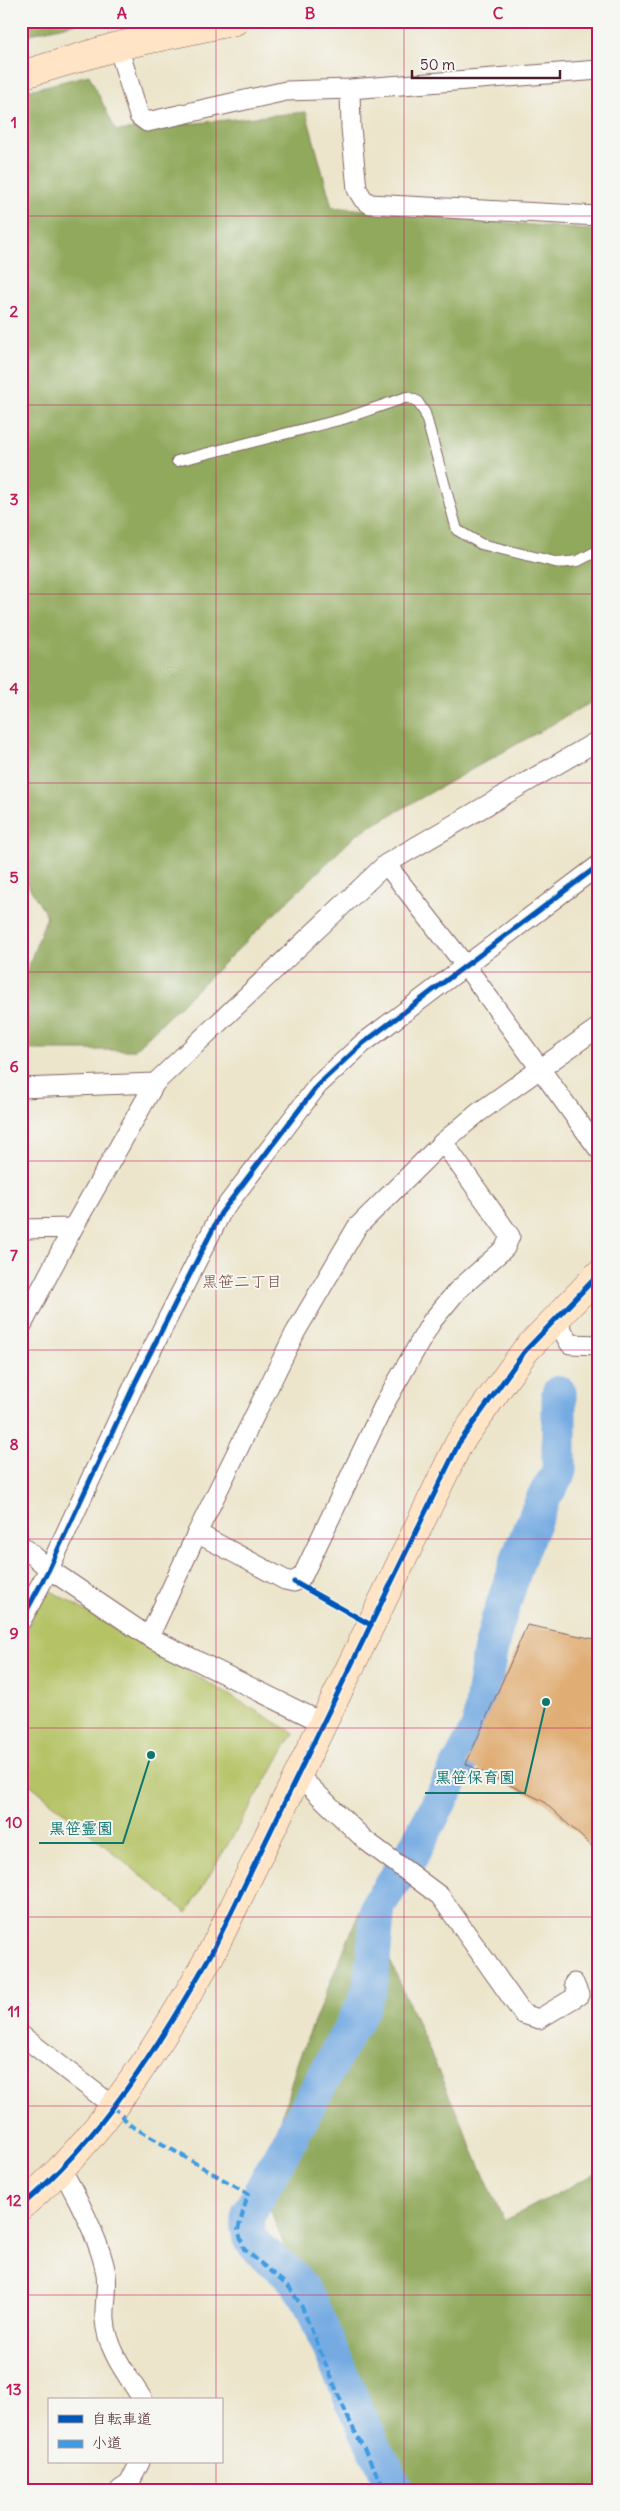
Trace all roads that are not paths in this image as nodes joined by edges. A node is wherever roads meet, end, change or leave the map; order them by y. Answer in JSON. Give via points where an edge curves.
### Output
{"nodes":[{"id":1,"x":235,"y":21,"type":"edge"},
{"id":2,"x":118,"y":46,"type":"junction"},
{"id":3,"x":599,"y":70,"type":"edge"},
{"id":4,"x":21,"y":75,"type":"edge"},
{"id":5,"x":350,"y":89,"type":"junction"},
{"id":6,"x":599,"y":216,"type":"edge"},
{"id":7,"x":177,"y":460,"type":"dead end"},
{"id":8,"x":599,"y":550,"type":"edge"},
{"id":9,"x":599,"y":740,"type":"edge"},
{"id":10,"x":386,"y":864,"type":"junction"},
{"id":11,"x":599,"y":865,"type":"edge"},
{"id":12,"x":464,"y":965,"type":"junction"},
{"id":13,"x":599,"y":1027,"type":"edge"},
{"id":14,"x":540,"y":1071,"type":"junction"},
{"id":15,"x":155,"y":1083,"type":"junction"},
{"id":16,"x":21,"y":1088,"type":"edge"},
{"id":17,"x":443,"y":1142,"type":"junction"},
{"id":18,"x":599,"y":1150,"type":"edge"},
{"id":19,"x":73,"y":1228,"type":"junction"},
{"id":20,"x":21,"y":1229,"type":"edge"},
{"id":21,"x":599,"y":1274,"type":"edge"},
{"id":22,"x":556,"y":1320,"type":"junction"},
{"id":23,"x":21,"y":1327,"type":"edge"},
{"id":24,"x":599,"y":1345,"type":"edge"},
{"id":25,"x":197,"y":1533,"type":"junction"},
{"id":26,"x":21,"y":1545,"type":"edge"},
{"id":27,"x":49,"y":1569,"type":"junction"},
{"id":28,"x":21,"y":1621,"type":"edge"},
{"id":29,"x":149,"y":1637,"type":"junction"},
{"id":30,"x":323,"y":1723,"type":"junction"},
{"id":31,"x":299,"y":1776,"type":"junction"},
{"id":32,"x":574,"y":1983,"type":"dead end"},
{"id":33,"x":21,"y":2035,"type":"edge"},
{"id":34,"x":113,"y":2106,"type":"junction"},
{"id":35,"x":61,"y":2168,"type":"junction"},
{"id":36,"x":21,"y":2206,"type":"edge"},
{"id":37,"x":142,"y":2398,"type":"edge"},
{"id":38,"x":139,"y":2464,"type":"edge"},
{"id":39,"x":120,"y":2490,"type":"edge"}],
"edges":[{"from":1,"to":2,"type":"street"},
{"from":2,"to":4,"type":"street"},
{"from":2,"to":5,"type":"street","via":[[139,116],[147,122],[286,91]]},
{"from":3,"to":5,"type":"street"},
{"from":5,"to":6,"type":"street","via":[[357,189],[370,204]]},
{"from":7,"to":8,"type":"lane","via":[[343,419],[407,397],[417,401],[425,413],[457,530],[481,544],[559,563],[578,561]]},
{"from":9,"to":10,"type":"street"},
{"from":10,"to":12,"type":"street"},
{"from":10,"to":15,"type":"street"},
{"from":11,"to":12,"type":"street"},
{"from":12,"to":14,"type":"street"},
{"from":12,"to":27,"type":"street","via":[[362,1044],[318,1084],[222,1213],[136,1380]]},
{"from":13,"to":14,"type":"street"},
{"from":14,"to":17,"type":"street","via":[[478,1112]]},
{"from":14,"to":18,"type":"street"},
{"from":15,"to":16,"type":"street"},
{"from":15,"to":19,"type":"street"},
{"from":17,"to":25,"type":"street","via":[[357,1226],[295,1333]]},
{"from":17,"to":25,"type":"street","via":[[510,1236],[506,1248],[457,1291],[432,1321],[386,1402],[303,1575],[294,1582],[284,1580]]},
{"from":19,"to":20,"type":"street"},
{"from":19,"to":23,"type":"street"},
{"from":21,"to":22,"type":"street"},
{"from":22,"to":24,"type":"street","via":[[570,1344]]},
{"from":22,"to":30,"type":"street","via":[[525,1351],[459,1443]]},
{"from":25,"to":29,"type":"street"},
{"from":26,"to":27,"type":"street"},
{"from":27,"to":28,"type":"street"},
{"from":27,"to":29,"type":"street"},
{"from":29,"to":30,"type":"street"},
{"from":30,"to":31,"type":"street"},
{"from":31,"to":32,"type":"street","via":[[365,1840],[440,1896],[523,2014],[539,2019],[579,1995]]},
{"from":31,"to":34,"type":"street","via":[[169,2029]]},
{"from":33,"to":34,"type":"street"},
{"from":34,"to":35,"type":"street"},
{"from":35,"to":36,"type":"street"},
{"from":35,"to":37,"type":"street","via":[[92,2232],[106,2274],[105,2322],[110,2340],[120,2364]]},
{"from":38,"to":39,"type":"street","via":[[130,2484]]}]}
